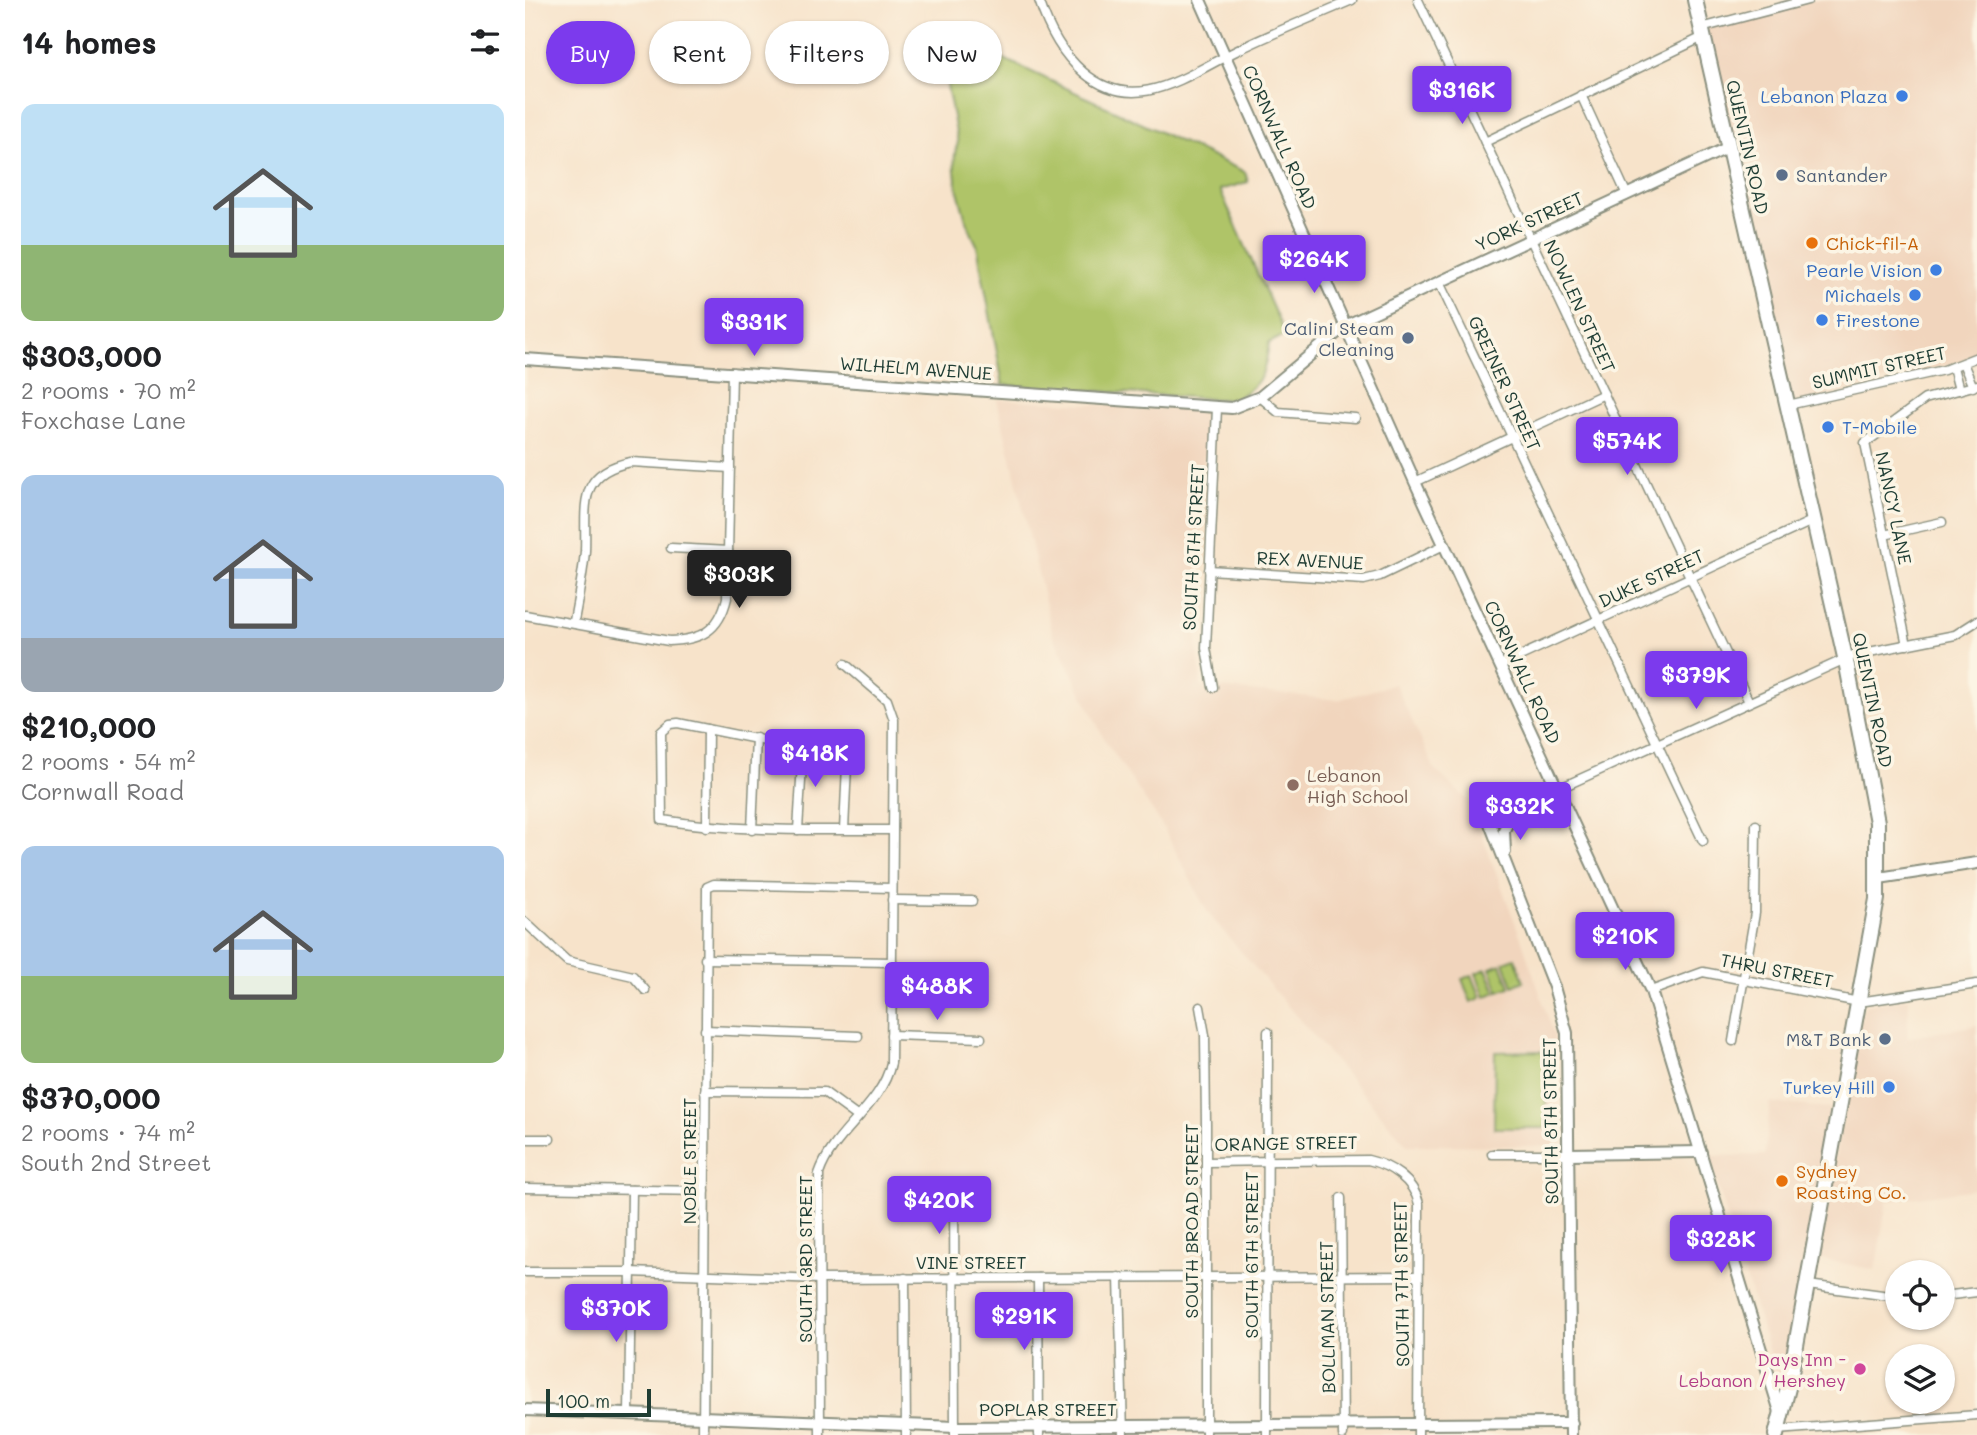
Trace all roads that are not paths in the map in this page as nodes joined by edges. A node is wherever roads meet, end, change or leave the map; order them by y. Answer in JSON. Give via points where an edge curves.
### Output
{"nodes":[{"id":1,"x":1039,"y":0,"type":"edge"},
{"id":2,"x":1200,"y":0,"type":"edge"},
{"id":3,"x":1352,"y":0,"type":"edge"},
{"id":4,"x":1418,"y":0,"type":"edge"},
{"id":5,"x":1695,"y":0,"type":"edge"},
{"id":6,"x":1808,"y":0,"type":"edge"},
{"id":7,"x":1702,"y":32,"type":"junction"},
{"id":8,"x":1225,"y":57,"type":"junction"},
{"id":9,"x":1581,"y":95,"type":"junction"},
{"id":10,"x":1485,"y":142,"type":"junction"},
{"id":11,"x":1729,"y":147,"type":"junction"},
{"id":12,"x":1627,"y":195,"type":"junction"},
{"id":13,"x":1531,"y":239,"type":"junction"},
{"id":14,"x":1439,"y":282,"type":"junction"},
{"id":15,"x":1345,"y":326,"type":"junction"},
{"id":16,"x":1977,"y":357,"type":"edge"},
{"id":17,"x":525,"y":359,"type":"edge"},
{"id":18,"x":1963,"y":363,"type":"junction"},
{"id":19,"x":1953,"y":367,"type":"junction"},
{"id":20,"x":732,"y":372,"type":"junction"},
{"id":21,"x":1975,"y":386,"type":"edge"},
{"id":22,"x":1959,"y":390,"type":"junction"},
{"id":23,"x":1604,"y":394,"type":"junction"},
{"id":24,"x":1260,"y":397,"type":"junction"},
{"id":25,"x":1788,"y":405,"type":"junction"},
{"id":26,"x":1217,"y":408,"type":"junction"},
{"id":27,"x":1355,"y":418,"type":"dead end"},
{"id":28,"x":1512,"y":436,"type":"junction"},
{"id":29,"x":730,"y":468,"type":"junction"},
{"id":30,"x":1415,"y":482,"type":"junction"},
{"id":31,"x":1814,"y":520,"type":"junction"},
{"id":32,"x":1942,"y":523,"type":"dead end"},
{"id":33,"x":1884,"y":535,"type":"junction"},
{"id":34,"x":1444,"y":545,"type":"junction"},
{"id":35,"x":671,"y":548,"type":"dead end"},
{"id":36,"x":728,"y":551,"type":"junction"},
{"id":37,"x":1209,"y":570,"type":"junction"},
{"id":38,"x":1690,"y":577,"type":"junction"},
{"id":39,"x":525,"y":615,"type":"edge"},
{"id":40,"x":1599,"y":620,"type":"junction"},
{"id":41,"x":574,"y":621,"type":"junction"},
{"id":42,"x":1977,"y":621,"type":"edge"},
{"id":43,"x":1907,"y":645,"type":"junction"},
{"id":44,"x":1845,"y":658,"type":"junction"},
{"id":45,"x":845,"y":664,"type":"dead end"},
{"id":46,"x":1501,"y":665,"type":"junction"},
{"id":47,"x":1213,"y":687,"type":"dead end"},
{"id":48,"x":1749,"y":702,"type":"junction"},
{"id":49,"x":708,"y":729,"type":"junction"},
{"id":50,"x":756,"y":738,"type":"junction"},
{"id":51,"x":1657,"y":744,"type":"junction"},
{"id":52,"x":803,"y":747,"type":"junction"},
{"id":53,"x":1558,"y":789,"type":"junction"},
{"id":54,"x":1512,"y":814,"type":"junction"},
{"id":55,"x":1489,"y":821,"type":"junction"},
{"id":56,"x":1756,"y":825,"type":"dead end"},
{"id":57,"x":707,"y":827,"type":"junction"},
{"id":58,"x":752,"y":830,"type":"junction"},
{"id":59,"x":798,"y":830,"type":"junction"},
{"id":60,"x":844,"y":830,"type":"junction"},
{"id":61,"x":893,"y":830,"type":"junction"},
{"id":62,"x":1703,"y":841,"type":"dead end"},
{"id":63,"x":1505,"y":862,"type":"junction"},
{"id":64,"x":1977,"y":863,"type":"edge"},
{"id":65,"x":1879,"y":878,"type":"junction"},
{"id":66,"x":893,"y":888,"type":"junction"},
{"id":67,"x":893,"y":900,"type":"junction"},
{"id":68,"x":972,"y":901,"type":"dead end"},
{"id":69,"x":525,"y":922,"type":"edge"},
{"id":70,"x":705,"y":959,"type":"junction"},
{"id":71,"x":892,"y":962,"type":"junction"},
{"id":72,"x":1743,"y":980,"type":"junction"},
{"id":73,"x":1977,"y":984,"type":"edge"},
{"id":74,"x":645,"y":989,"type":"dead end"},
{"id":75,"x":1651,"y":991,"type":"junction"},
{"id":76,"x":1859,"y":1002,"type":"junction"},
{"id":77,"x":1200,"y":1007,"type":"dead end"},
{"id":78,"x":705,"y":1030,"type":"junction"},
{"id":79,"x":1268,"y":1032,"type":"dead end"},
{"id":80,"x":891,"y":1035,"type":"junction"},
{"id":81,"x":858,"y":1037,"type":"dead end"},
{"id":82,"x":981,"y":1038,"type":"dead end"},
{"id":83,"x":1733,"y":1041,"type":"dead end"},
{"id":84,"x":705,"y":1091,"type":"junction"},
{"id":85,"x":857,"y":1117,"type":"junction"},
{"id":86,"x":525,"y":1139,"type":"edge"},
{"id":87,"x":550,"y":1139,"type":"dead end"},
{"id":88,"x":1701,"y":1152,"type":"junction"},
{"id":89,"x":1492,"y":1154,"type":"dead end"},
{"id":90,"x":1569,"y":1154,"type":"junction"},
{"id":91,"x":1368,"y":1160,"type":"joint"},
{"id":92,"x":1206,"y":1162,"type":"junction"},
{"id":93,"x":1267,"y":1163,"type":"junction"},
{"id":94,"x":525,"y":1188,"type":"edge"},
{"id":95,"x":632,"y":1190,"type":"junction"},
{"id":96,"x":705,"y":1191,"type":"junction"},
{"id":97,"x":954,"y":1194,"type":"dead end"},
{"id":98,"x":1341,"y":1198,"type":"dead end"},
{"id":99,"x":525,"y":1272,"type":"edge"},
{"id":100,"x":630,"y":1272,"type":"junction"},
{"id":101,"x":705,"y":1275,"type":"junction"},
{"id":102,"x":1267,"y":1276,"type":"junction"},
{"id":103,"x":1342,"y":1276,"type":"junction"},
{"id":104,"x":1418,"y":1276,"type":"junction"},
{"id":105,"x":1119,"y":1277,"type":"junction"},
{"id":106,"x":1206,"y":1277,"type":"junction"},
{"id":107,"x":905,"y":1278,"type":"junction"},
{"id":108,"x":953,"y":1278,"type":"junction"},
{"id":109,"x":1038,"y":1278,"type":"junction"},
{"id":110,"x":819,"y":1279,"type":"junction"},
{"id":111,"x":1808,"y":1285,"type":"junction"},
{"id":112,"x":1977,"y":1292,"type":"edge"},
{"id":113,"x":1885,"y":1295,"type":"edge"},
{"id":114,"x":1955,"y":1295,"type":"edge"},
{"id":115,"x":525,"y":1410,"type":"edge"},
{"id":116,"x":629,"y":1415,"type":"junction"},
{"id":117,"x":1781,"y":1415,"type":"junction"},
{"id":118,"x":1977,"y":1415,"type":"edge"},
{"id":119,"x":703,"y":1418,"type":"junction"},
{"id":120,"x":821,"y":1423,"type":"junction"},
{"id":121,"x":1572,"y":1423,"type":"junction"},
{"id":122,"x":1418,"y":1429,"type":"edge"},
{"id":123,"x":906,"y":1430,"type":"edge"},
{"id":124,"x":1207,"y":1430,"type":"edge"},
{"id":125,"x":1267,"y":1430,"type":"edge"},
{"id":126,"x":1343,"y":1430,"type":"edge"},
{"id":127,"x":956,"y":1431,"type":"edge"},
{"id":128,"x":1039,"y":1431,"type":"edge"},
{"id":129,"x":1123,"y":1431,"type":"edge"},
{"id":130,"x":1782,"y":1432,"type":"edge"},
{"id":131,"x":703,"y":1435,"type":"edge"},
{"id":132,"x":820,"y":1435,"type":"edge"},
{"id":133,"x":1571,"y":1435,"type":"edge"}],
"edges":[{"from":1,"to":8,"type":"street","via":[[1069,58],[1095,82],[1116,92],[1156,89]]},
{"from":2,"to":8,"type":"street","name":"CORNWALL ROAD"},
{"from":3,"to":8,"type":"street"},
{"from":4,"to":10,"type":"street","name":"NOWLEN STREET"},
{"from":5,"to":7,"type":"highway","name":"QUENTIN ROAD"},
{"from":6,"to":7,"type":"street"},
{"from":7,"to":9,"type":"street"},
{"from":7,"to":11,"type":"highway","name":"QUENTIN ROAD"},
{"from":8,"to":15,"type":"street","name":"CORNWALL ROAD"},
{"from":9,"to":10,"type":"street"},
{"from":9,"to":12,"type":"street"},
{"from":10,"to":13,"type":"street","name":"NOWLEN STREET"},
{"from":11,"to":12,"type":"street","name":"YORK STREET"},
{"from":11,"to":25,"type":"highway","name":"QUENTIN ROAD"},
{"from":12,"to":13,"type":"street","name":"YORK STREET"},
{"from":13,"to":14,"type":"street","name":"YORK STREET"},
{"from":13,"to":23,"type":"street","name":"NOWLEN STREET"},
{"from":14,"to":15,"type":"street","name":"YORK STREET"},
{"from":14,"to":28,"type":"street","name":"GREINER STREET"},
{"from":15,"to":24,"type":"street","name":"WILHELM AVENUE"},
{"from":15,"to":30,"type":"street","name":"CORNWALL ROAD"},
{"from":16,"to":18,"type":"street","name":"SUMMIT STREET"},
{"from":17,"to":20,"type":"street","name":"WILHELM AVENUE"},
{"from":18,"to":19,"type":"street","name":"SUMMIT STREET"},
{"from":18,"to":21,"type":"street"},
{"from":19,"to":22,"type":"street"},
{"from":19,"to":25,"type":"street","name":"SUMMIT STREET"},
{"from":20,"to":26,"type":"street","name":"WILHELM AVENUE"},
{"from":20,"to":29,"type":"street"},
{"from":21,"to":22,"type":"street"},
{"from":22,"to":33,"type":"street","name":"NANCY LANE","via":[[1925,399],[1865,443]]},
{"from":23,"to":28,"type":"street"},
{"from":23,"to":38,"type":"street","name":"NOWLEN STREET"},
{"from":24,"to":26,"type":"street","name":"WILHELM AVENUE","via":[[1240,407]]},
{"from":24,"to":27,"type":"street","via":[[1278,412]]},
{"from":25,"to":31,"type":"highway","name":"QUENTIN ROAD"},
{"from":26,"to":37,"type":"street","name":"SOUTH 8TH STREET"},
{"from":28,"to":30,"type":"street"},
{"from":28,"to":40,"type":"street","name":"GREINER STREET"},
{"from":29,"to":36,"type":"street"},
{"from":29,"to":41,"type":"street","via":[[631,462],[600,474],[589,486],[584,505],[585,550]]},
{"from":30,"to":34,"type":"street","name":"CORNWALL ROAD"},
{"from":31,"to":38,"type":"street","name":"DUKE STREET"},
{"from":31,"to":44,"type":"highway","name":"QUENTIN ROAD"},
{"from":32,"to":33,"type":"street"},
{"from":33,"to":43,"type":"street","name":"NANCY LANE"},
{"from":34,"to":37,"type":"street","name":"REX AVENUE","via":[[1364,580]]},
{"from":34,"to":46,"type":"street","name":"CORNWALL ROAD"},
{"from":35,"to":36,"type":"street"},
{"from":36,"to":41,"type":"street","via":[[723,616],[708,632],[688,640],[669,640]]},
{"from":37,"to":47,"type":"street","name":"SOUTH 8TH STREET","via":[[1206,648]]},
{"from":38,"to":40,"type":"street","name":"DUKE STREET"},
{"from":38,"to":48,"type":"street","name":"NOWLEN STREET"},
{"from":39,"to":41,"type":"street"},
{"from":40,"to":46,"type":"street","name":"DUKE STREET"},
{"from":40,"to":51,"type":"street","name":"GREINER STREET"},
{"from":42,"to":43,"type":"street","via":[[1955,635]]},
{"from":43,"to":44,"type":"street"},
{"from":44,"to":48,"type":"street"},
{"from":44,"to":65,"type":"highway","name":"QUENTIN ROAD","via":[[1876,811]]},
{"from":45,"to":61,"type":"street","name":"SOUTH 3RD STREET","via":[[881,694],[893,713]]},
{"from":46,"to":53,"type":"street","name":"CORNWALL ROAD"},
{"from":48,"to":51,"type":"street"},
{"from":49,"to":50,"type":"street"},
{"from":49,"to":57,"type":"street"},
{"from":49,"to":57,"type":"street","via":[[678,723],[661,732],[661,820]]},
{"from":50,"to":52,"type":"street"},
{"from":50,"to":58,"type":"street"},
{"from":51,"to":53,"type":"street"},
{"from":51,"to":62,"type":"street","name":"GREINER STREET"},
{"from":52,"to":59,"type":"street"},
{"from":52,"to":60,"type":"street","via":[[844,757]]},
{"from":53,"to":54,"type":"street","via":[[1554,796]]},
{"from":53,"to":55,"type":"street"},
{"from":53,"to":75,"type":"street","name":"CORNWALL ROAD"},
{"from":54,"to":55,"type":"street"},
{"from":54,"to":63,"type":"street","via":[[1504,830]]},
{"from":55,"to":63,"type":"street","name":"SOUTH 8TH STREET"},
{"from":56,"to":72,"type":"street","via":[[1755,914]]},
{"from":57,"to":58,"type":"street"},
{"from":58,"to":59,"type":"street"},
{"from":59,"to":60,"type":"street"},
{"from":60,"to":61,"type":"street"},
{"from":61,"to":66,"type":"street","name":"SOUTH 3RD STREET"},
{"from":63,"to":90,"type":"street","name":"SOUTH 8TH STREET","via":[[1565,1023]]},
{"from":64,"to":65,"type":"street"},
{"from":65,"to":76,"type":"highway","name":"QUENTIN ROAD"},
{"from":66,"to":67,"type":"street","name":"SOUTH 3RD STREET"},
{"from":66,"to":70,"type":"street","name":"NOBLE STREET","via":[[707,887]]},
{"from":67,"to":68,"type":"street"},
{"from":67,"to":71,"type":"street","name":"SOUTH 3RD STREET"},
{"from":69,"to":74,"type":"street","via":[[567,961],[621,971],[638,978]]},
{"from":70,"to":71,"type":"street"},
{"from":70,"to":78,"type":"street","name":"NOBLE STREET"},
{"from":71,"to":80,"type":"street","name":"SOUTH 3RD STREET"},
{"from":72,"to":75,"type":"street","name":"THRU STREET","via":[[1703,972]]},
{"from":72,"to":76,"type":"street","name":"THRU STREET"},
{"from":72,"to":83,"type":"street"},
{"from":73,"to":76,"type":"street","name":"THRU STREET"},
{"from":75,"to":88,"type":"street","name":"CORNWALL ROAD"},
{"from":76,"to":111,"type":"highway","name":"QUENTIN ROAD"},
{"from":77,"to":92,"type":"street","name":"SOUTH BROAD STREET","via":[[1205,1035]]},
{"from":78,"to":81,"type":"street"},
{"from":78,"to":84,"type":"street","name":"NOBLE STREET"},
{"from":79,"to":93,"type":"street","name":"SOUTH 6TH STREET"},
{"from":80,"to":82,"type":"street"},
{"from":80,"to":85,"type":"street","name":"SOUTH 3RD STREET","via":[[889,1073]]},
{"from":84,"to":85,"type":"street","via":[[824,1093]]},
{"from":84,"to":96,"type":"street","name":"NOBLE STREET"},
{"from":85,"to":110,"type":"street","name":"SOUTH 3RD STREET","via":[[825,1158],[819,1174]]},
{"from":86,"to":87,"type":"street"},
{"from":88,"to":90,"type":"street"},
{"from":88,"to":117,"type":"street","name":"CORNWALL ROAD"},
{"from":89,"to":90,"type":"street"},
{"from":90,"to":121,"type":"street","name":"SOUTH 8TH STREET"},
{"from":91,"to":93,"type":"street","name":"ORANGE STREET"},
{"from":91,"to":104,"type":"street","name":"SOUTH 7TH STREET","via":[[1398,1173],[1417,1195]]},
{"from":92,"to":93,"type":"street","name":"ORANGE STREET"},
{"from":92,"to":106,"type":"street","name":"SOUTH BROAD STREET"},
{"from":93,"to":102,"type":"street","name":"SOUTH 6TH STREET"},
{"from":94,"to":95,"type":"street"},
{"from":95,"to":96,"type":"street"},
{"from":95,"to":100,"type":"street"},
{"from":96,"to":101,"type":"street","name":"NOBLE STREET"},
{"from":97,"to":108,"type":"street"},
{"from":98,"to":103,"type":"street","name":"BOLLMAN STREET"},
{"from":99,"to":100,"type":"street","name":"VINE STREET"},
{"from":100,"to":101,"type":"street","name":"VINE STREET"},
{"from":100,"to":116,"type":"street"},
{"from":101,"to":110,"type":"street","name":"VINE STREET"},
{"from":101,"to":119,"type":"street","name":"NOBLE STREET"},
{"from":102,"to":103,"type":"street","name":"VINE STREET"},
{"from":102,"to":106,"type":"street","name":"VINE STREET"},
{"from":102,"to":125,"type":"street","name":"SOUTH 6TH STREET"},
{"from":103,"to":104,"type":"street","name":"VINE STREET"},
{"from":103,"to":126,"type":"street","name":"BOLLMAN STREET"},
{"from":104,"to":122,"type":"street","name":"SOUTH 7TH STREET"},
{"from":105,"to":106,"type":"street","name":"VINE STREET"},
{"from":105,"to":109,"type":"street","name":"VINE STREET"},
{"from":105,"to":129,"type":"street"},
{"from":106,"to":124,"type":"street","name":"SOUTH BROAD STREET"},
{"from":107,"to":108,"type":"street","name":"VINE STREET"},
{"from":107,"to":110,"type":"street","name":"VINE STREET"},
{"from":107,"to":123,"type":"street"},
{"from":108,"to":109,"type":"street","name":"VINE STREET"},
{"from":108,"to":127,"type":"street"},
{"from":109,"to":128,"type":"street"},
{"from":110,"to":120,"type":"street","name":"SOUTH 3RD STREET"},
{"from":111,"to":113,"type":"street"},
{"from":111,"to":117,"type":"highway","name":"QUENTIN ROAD"},
{"from":112,"to":114,"type":"street"},
{"from":115,"to":116,"type":"street","name":"POPLAR STREET"},
{"from":116,"to":119,"type":"street","name":"POPLAR STREET"},
{"from":117,"to":130,"type":"highway"},
{"from":118,"to":130,"type":"street"},
{"from":119,"to":120,"type":"street","name":"POPLAR STREET"},
{"from":119,"to":131,"type":"street","name":"NOBLE STREET"},
{"from":120,"to":123,"type":"street","name":"POPLAR STREET"},
{"from":120,"to":132,"type":"street","name":"SOUTH 3RD STREET"},
{"from":121,"to":122,"type":"street","name":"POPLAR STREET"},
{"from":121,"to":133,"type":"street","name":"SOUTH 8TH STREET"},
{"from":122,"to":126,"type":"street","name":"POPLAR STREET"},
{"from":123,"to":127,"type":"street","name":"POPLAR STREET"},
{"from":124,"to":125,"type":"street","name":"POPLAR STREET"},
{"from":124,"to":129,"type":"street","name":"POPLAR STREET"},
{"from":125,"to":126,"type":"street","name":"POPLAR STREET"},
{"from":127,"to":128,"type":"street","name":"POPLAR STREET"},
{"from":128,"to":129,"type":"street","name":"POPLAR STREET"}]}
